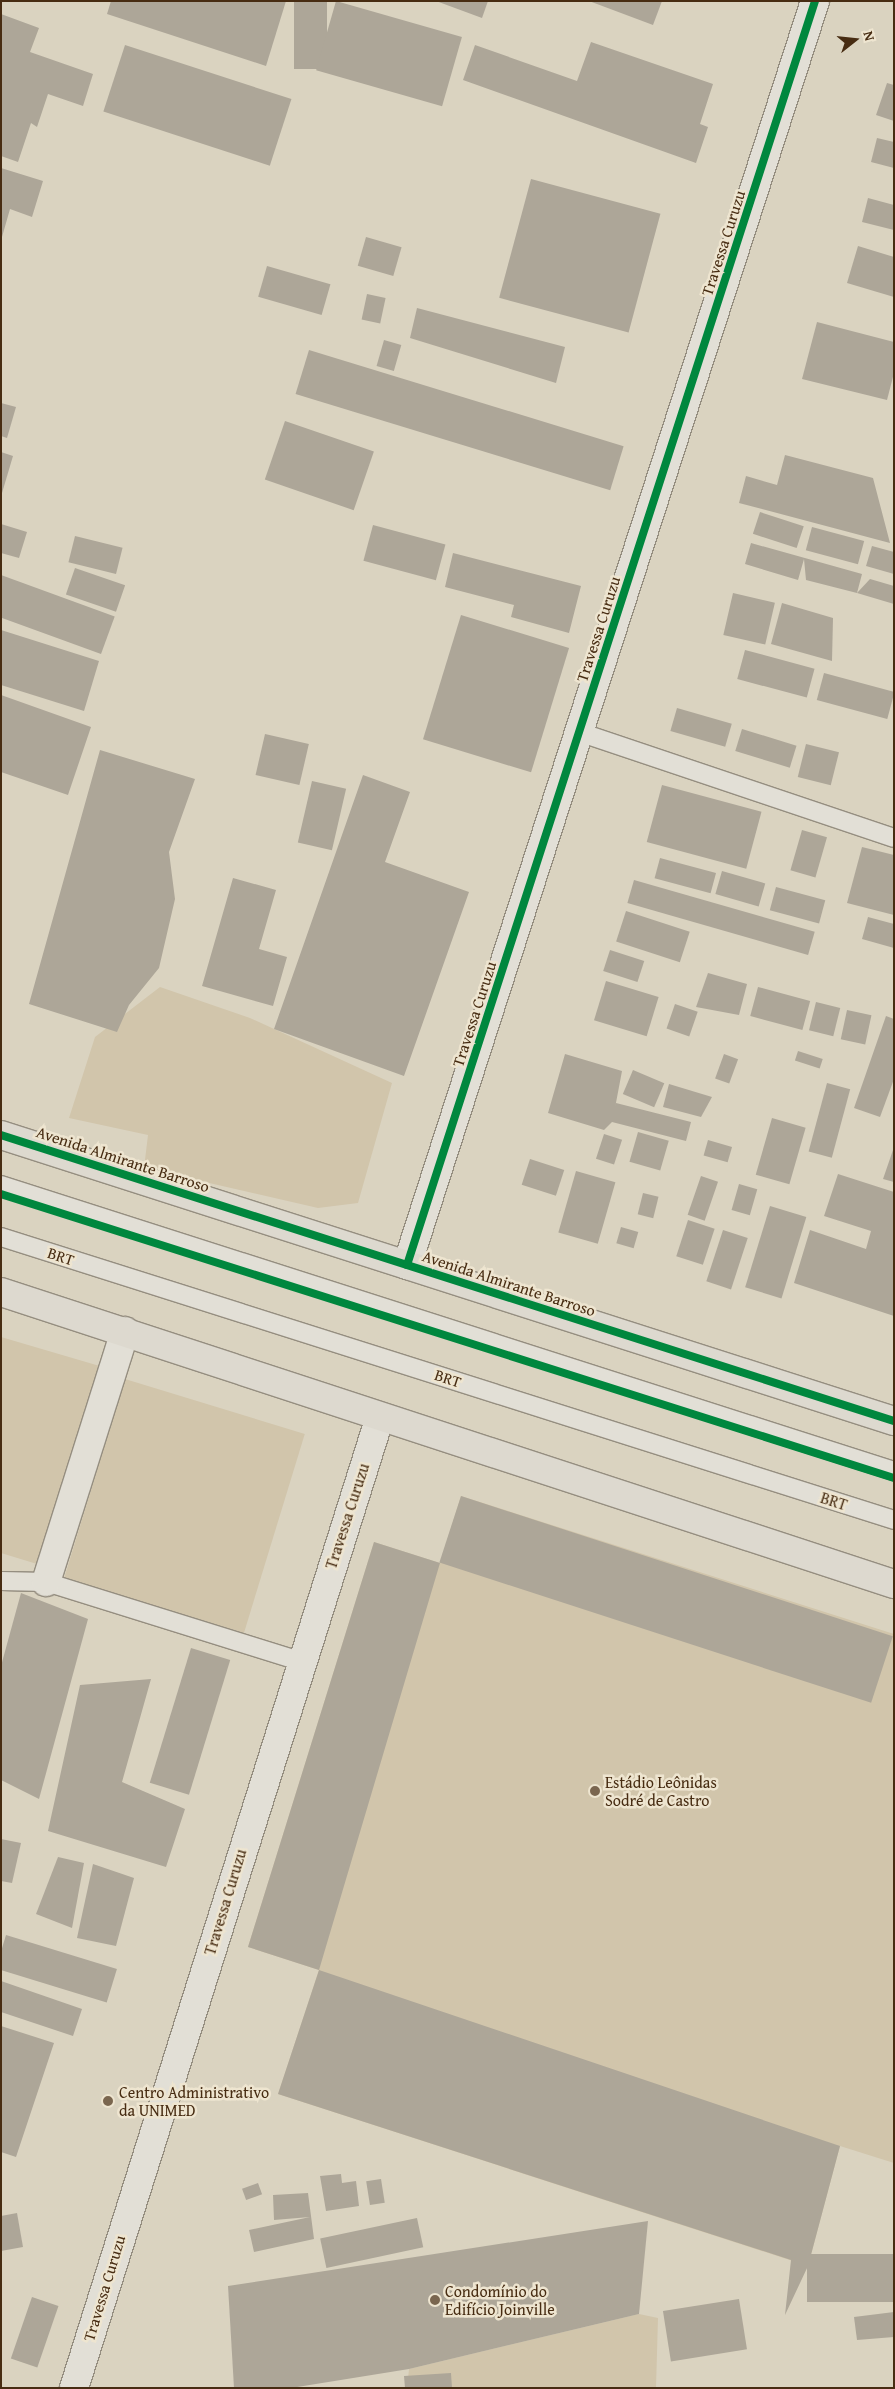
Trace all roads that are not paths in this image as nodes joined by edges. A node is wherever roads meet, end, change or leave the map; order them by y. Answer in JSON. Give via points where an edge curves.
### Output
{"nodes":[{"id":1,"x":815,"y":1,"type":"edge"},
{"id":2,"x":579,"y":732,"type":"junction"},
{"id":3,"x":894,"y":838,"type":"edge"},
{"id":4,"x":1,"y":1135,"type":"edge"},
{"id":5,"x":1,"y":1185,"type":"edge"},
{"id":6,"x":1,"y":1237,"type":"edge"},
{"id":7,"x":407,"y":1265,"type":"junction"},
{"id":8,"x":1,"y":1292,"type":"edge"},
{"id":9,"x":125,"y":1331,"type":"junction"},
{"id":10,"x":380,"y":1417,"type":"junction"},
{"id":11,"x":894,"y":1421,"type":"edge"},
{"id":12,"x":894,"y":1471,"type":"edge"},
{"id":13,"x":894,"y":1520,"type":"edge"},
{"id":14,"x":1,"y":1582,"type":"edge"},
{"id":15,"x":46,"y":1582,"type":"junction"},
{"id":16,"x":894,"y":1584,"type":"edge"},
{"id":17,"x":300,"y":1661,"type":"junction"},
{"id":18,"x":74,"y":2388,"type":"edge"}],
"edges":[{"from":1,"to":2,"type":"street","name":"Travessa Curuzu"},
{"from":2,"to":3,"type":"lane"},
{"from":2,"to":7,"type":"street","name":"Travessa Curuzu"},
{"from":4,"to":7,"type":"highway","name":"Avenida Almirante Barroso"},
{"from":5,"to":12,"type":"lane"},
{"from":6,"to":13,"type":"lane","name":"BRT"},
{"from":7,"to":11,"type":"highway","name":"Avenida Almirante Barroso"},
{"from":8,"to":9,"type":"highway"},
{"from":9,"to":10,"type":"highway"},
{"from":9,"to":15,"type":"street"},
{"from":10,"to":16,"type":"highway"},
{"from":10,"to":17,"type":"street","name":"Travessa Curuzu"},
{"from":14,"to":15,"type":"lane"},
{"from":15,"to":17,"type":"lane"},
{"from":17,"to":18,"type":"street","name":"Travessa Curuzu"}]}
